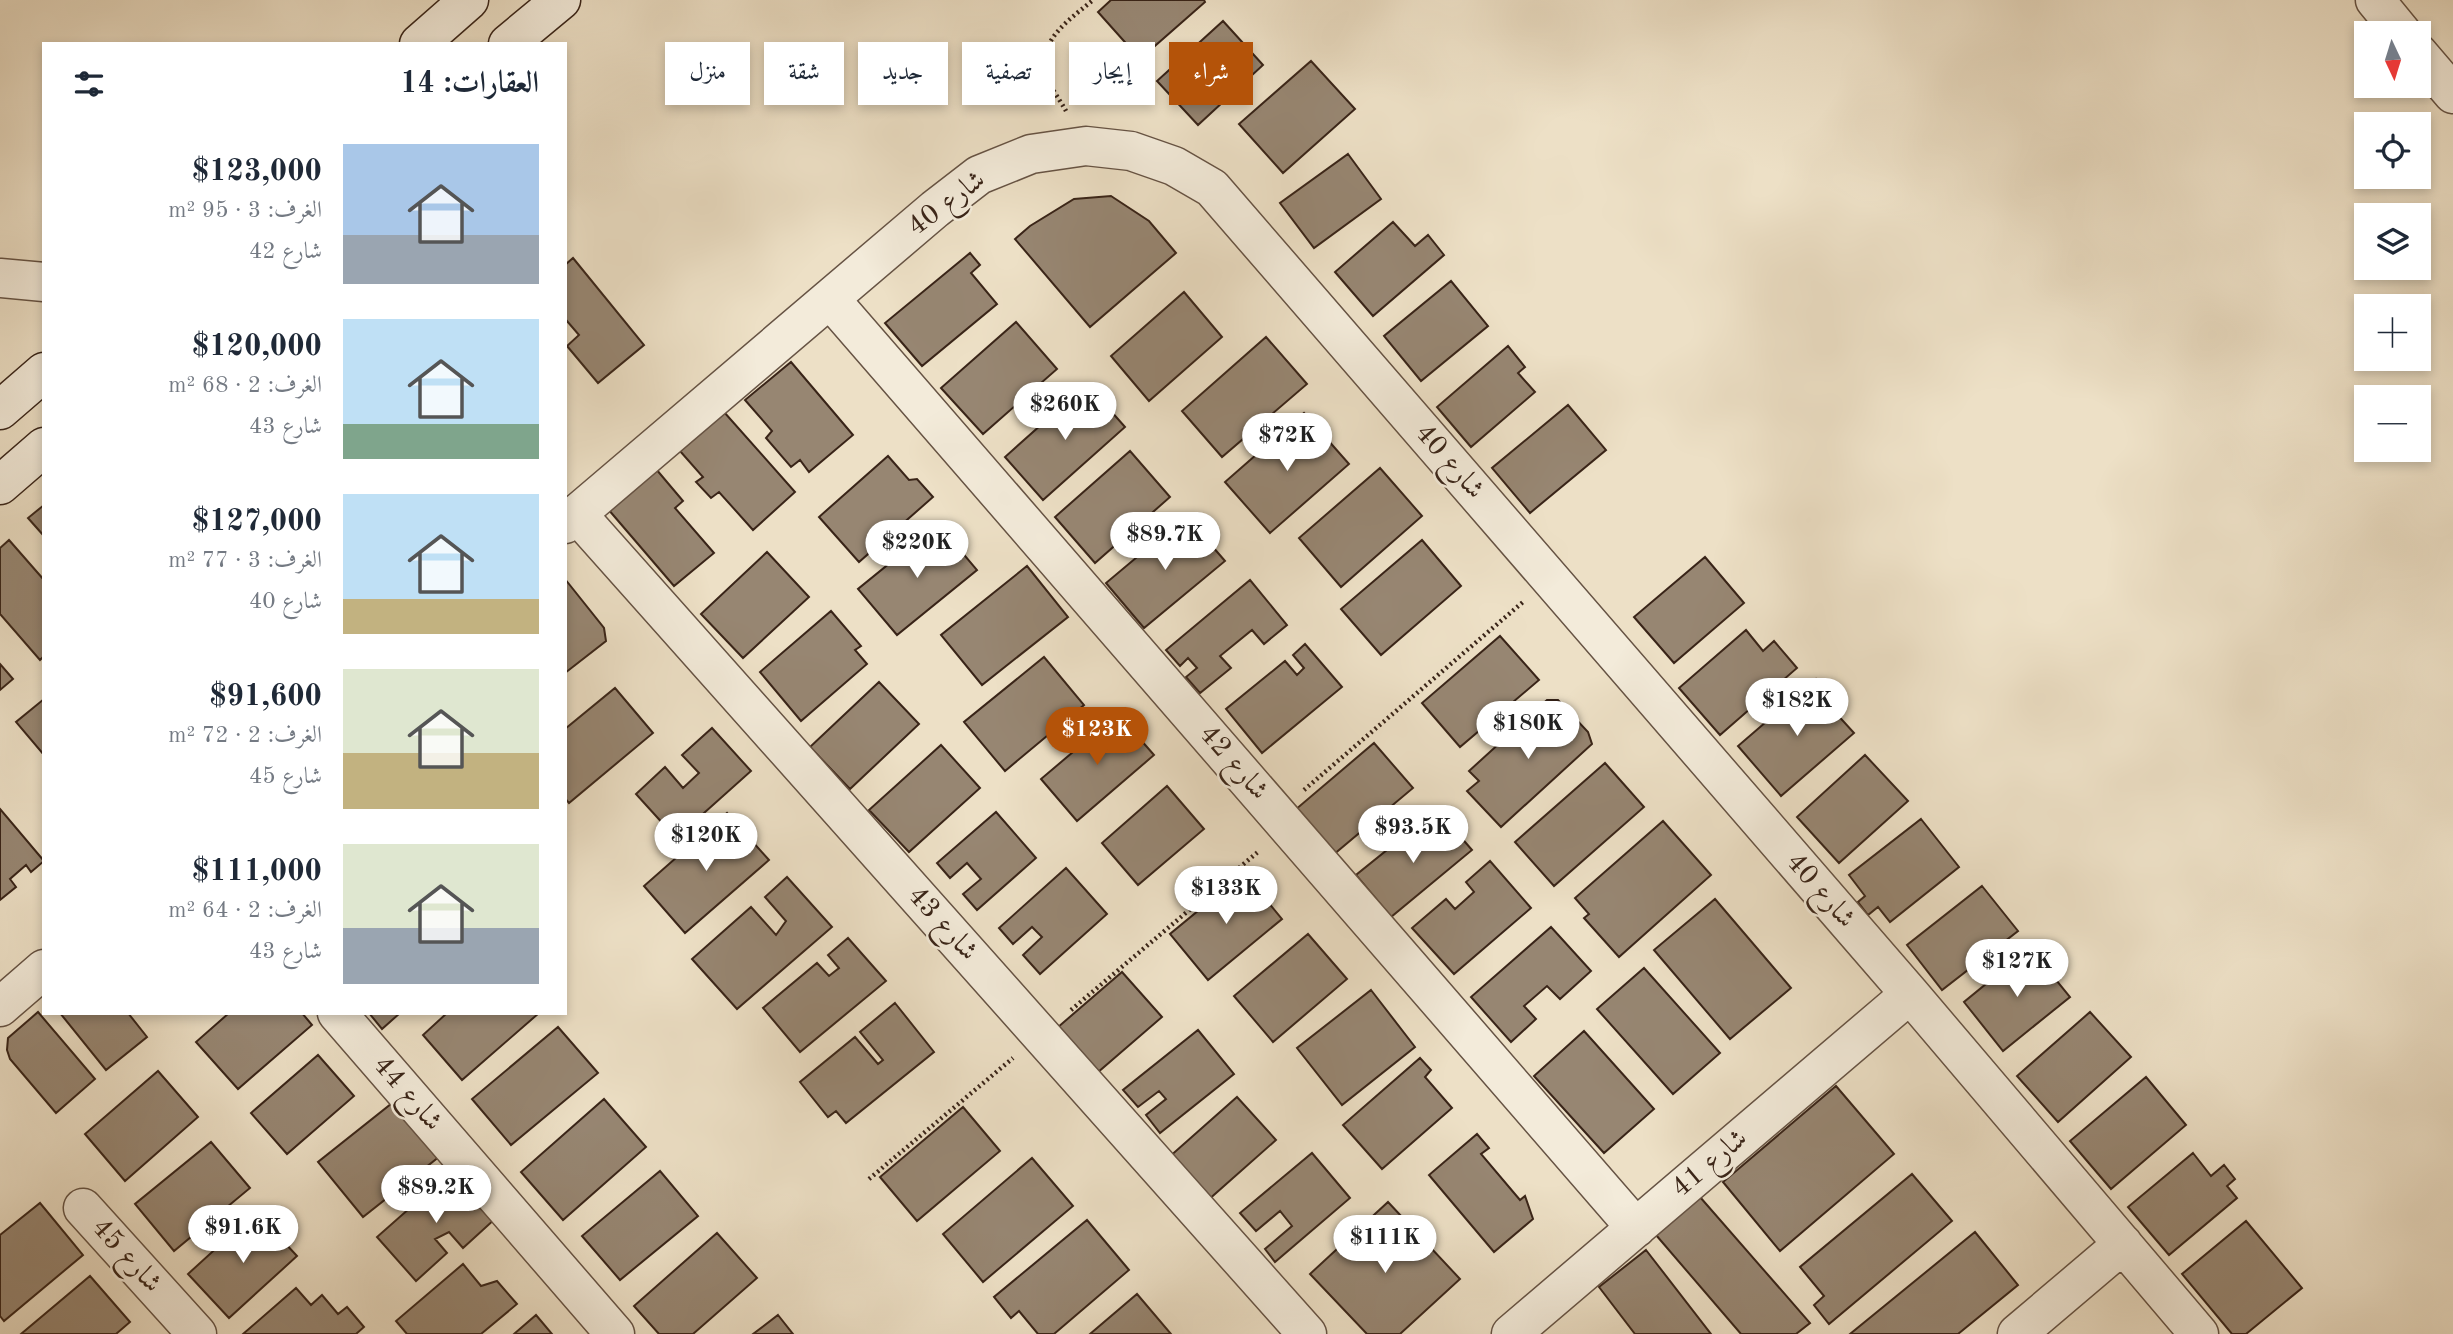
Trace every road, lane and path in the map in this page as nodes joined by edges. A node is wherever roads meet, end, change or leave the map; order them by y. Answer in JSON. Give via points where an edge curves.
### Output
{"nodes":[{"id":1,"x":469,"y":0,"type":"edge"},
{"id":2,"x":561,"y":0,"type":"edge"},
{"id":3,"x":1093,"y":0,"type":"edge"},
{"id":4,"x":2375,"y":0,"type":"edge"},
{"id":5,"x":2392,"y":21,"type":"edge"},
{"id":6,"x":421,"y":42,"type":"edge"},
{"id":7,"x":510,"y":42,"type":"edge"},
{"id":8,"x":2431,"y":68,"type":"edge"},
{"id":9,"x":2453,"y":94,"type":"edge"},
{"id":10,"x":1086,"y":146,"type":"junction"},
{"id":11,"x":0,"y":278,"type":"edge"},
{"id":12,"x":42,"y":282,"type":"edge"},
{"id":13,"x":830,"y":299,"type":"junction"},
{"id":14,"x":42,"y":374,"type":"edge"},
{"id":15,"x":0,"y":410,"type":"edge"},
{"id":16,"x":42,"y":449,"type":"edge"},
{"id":17,"x":0,"y":485,"type":"edge"},
{"id":18,"x":571,"y":519,"type":"edge"},
{"id":19,"x":1550,"y":578,"type":"junction"},
{"id":20,"x":1282,"y":820,"type":"junction"},
{"id":21,"x":42,"y":971,"type":"edge"},
{"id":22,"x":1910,"y":995,"type":"junction"},
{"id":23,"x":0,"y":1006,"type":"edge"},
{"id":24,"x":339,"y":1015,"type":"edge"},
{"id":25,"x":1041,"y":1035,"type":"junction"},
{"id":26,"x":869,"y":1179,"type":"dead end"},
{"id":27,"x":83,"y":1208,"type":"dead end"},
{"id":28,"x":1636,"y":1228,"type":"junction"},
{"id":29,"x":2123,"y":1244,"type":"junction"},
{"id":30,"x":197,"y":1334,"type":"edge"},
{"id":31,"x":615,"y":1334,"type":"edge"},
{"id":32,"x":1307,"y":1334,"type":"edge"},
{"id":33,"x":1511,"y":1334,"type":"edge"},
{"id":34,"x":2017,"y":1334,"type":"edge"},
{"id":35,"x":2199,"y":1334,"type":"edge"}],
"edges":[{"from":1,"to":6,"type":"street"},
{"from":2,"to":7,"type":"street"},
{"from":3,"to":10,"type":"path","via":[[1060,27],[1044,65]]},
{"from":4,"to":5,"type":"street"},
{"from":8,"to":9,"type":"street"},
{"from":10,"to":13,"type":"street","name":"شارع 40","via":[[1031,154],[979,175]]},
{"from":10,"to":19,"type":"street","name":"شارع 40","via":[[1131,151],[1174,166],[1212,188]]},
{"from":11,"to":12,"type":"street"},
{"from":13,"to":18,"type":"street","name":"شارع 40"},
{"from":13,"to":20,"type":"street","name":"شارع 42"},
{"from":14,"to":15,"type":"street"},
{"from":16,"to":17,"type":"street"},
{"from":18,"to":25,"type":"street","name":"شارع 43"},
{"from":19,"to":20,"type":"path"},
{"from":19,"to":22,"type":"street","name":"شارع 40"},
{"from":20,"to":25,"type":"path"},
{"from":20,"to":28,"type":"street","name":"شارع 42"},
{"from":21,"to":23,"type":"street"},
{"from":22,"to":28,"type":"street","name":"شارع 41"},
{"from":22,"to":29,"type":"street","name":"شارع 40"},
{"from":24,"to":31,"type":"street","name":"شارع 44"},
{"from":25,"to":26,"type":"path"},
{"from":25,"to":32,"type":"street","name":"شارع 43"},
{"from":27,"to":30,"type":"street","name":"شارع 45"},
{"from":28,"to":33,"type":"street","name":"شارع 41"},
{"from":29,"to":34,"type":"street"},
{"from":29,"to":35,"type":"street","name":"شارع 40"}]}
